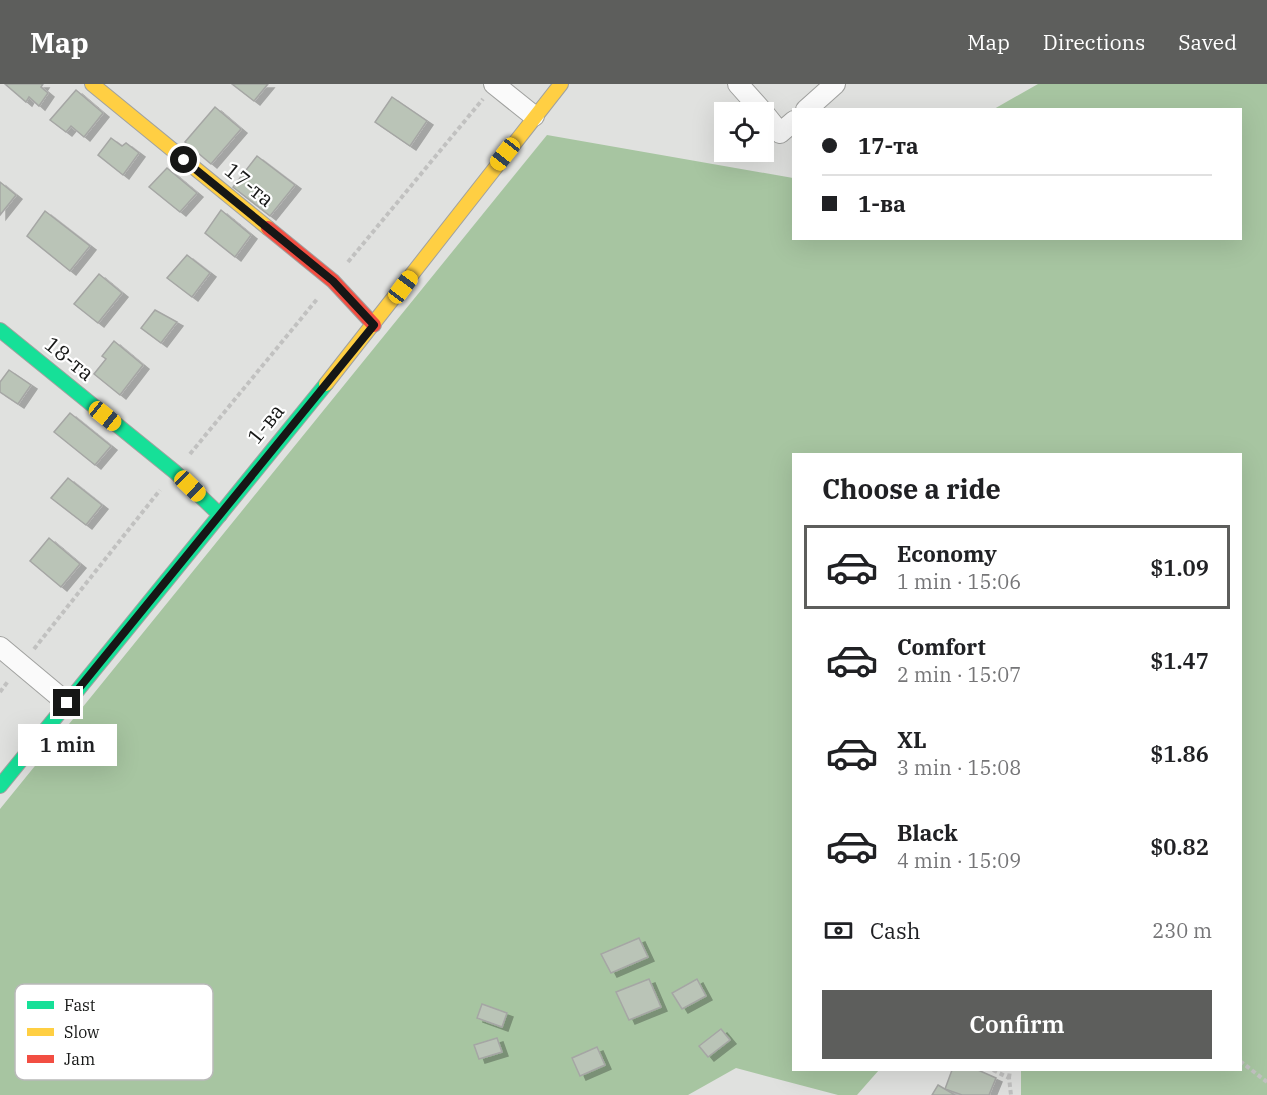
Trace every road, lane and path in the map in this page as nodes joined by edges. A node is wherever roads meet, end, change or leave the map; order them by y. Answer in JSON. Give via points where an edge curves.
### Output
{"nodes":[{"id":1,"x":92,"y":84,"type":"edge"},
{"id":2,"x":494,"y":84,"type":"edge"},
{"id":3,"x":561,"y":84,"type":"edge"},
{"id":4,"x":738,"y":84,"type":"edge"},
{"id":5,"x":835,"y":84,"type":"edge"},
{"id":6,"x":754,"y":102,"type":"edge"},
{"id":7,"x":808,"y":108,"type":"edge"},
{"id":8,"x":534,"y":116,"type":"junction"},
{"id":9,"x":792,"y":123,"type":"edge"},
{"id":10,"x":774,"y":126,"type":"edge"},
{"id":11,"x":333,"y":281,"type":"junction"},
{"id":12,"x":374,"y":325,"type":"junction"},
{"id":13,"x":0,"y":330,"type":"edge"},
{"id":14,"x":175,"y":472,"type":"junction"},
{"id":15,"x":220,"y":515,"type":"junction"},
{"id":16,"x":0,"y":647,"type":"edge"},
{"id":17,"x":21,"y":664,"type":"junction"},
{"id":18,"x":0,"y":692,"type":"edge"},
{"id":19,"x":67,"y":703,"type":"junction"},
{"id":20,"x":0,"y":786,"type":"edge"},
{"id":21,"x":1242,"y":1063,"type":"edge"},
{"id":22,"x":995,"y":1071,"type":"edge"},
{"id":23,"x":1010,"y":1071,"type":"edge"},
{"id":24,"x":1009,"y":1078,"type":"junction"},
{"id":25,"x":1267,"y":1082,"type":"edge"},
{"id":26,"x":1011,"y":1095,"type":"edge"}],
"edges":[{"from":1,"to":11,"type":"street","name":"17-та"},
{"from":2,"to":8,"type":"street"},
{"from":2,"to":11,"type":"path"},
{"from":3,"to":8,"type":"street","name":"1-ва"},
{"from":4,"to":6,"type":"street"},
{"from":5,"to":7,"type":"street"},
{"from":8,"to":12,"type":"street","name":"1-ва"},
{"from":9,"to":10,"type":"street","via":[[780,133]]},
{"from":11,"to":12,"type":"street","name":"17-та"},
{"from":11,"to":14,"type":"path"},
{"from":12,"to":15,"type":"street","name":"1-ва"},
{"from":13,"to":14,"type":"street","name":"18-та"},
{"from":14,"to":15,"type":"street","name":"18-та"},
{"from":14,"to":17,"type":"path"},
{"from":15,"to":19,"type":"street","name":"1-ва"},
{"from":16,"to":17,"type":"street"},
{"from":17,"to":18,"type":"path"},
{"from":17,"to":19,"type":"street"},
{"from":19,"to":20,"type":"street","name":"1-ва"},
{"from":21,"to":25,"type":"path"},
{"from":22,"to":24,"type":"path"},
{"from":23,"to":24,"type":"path"},
{"from":24,"to":26,"type":"path"}]}
